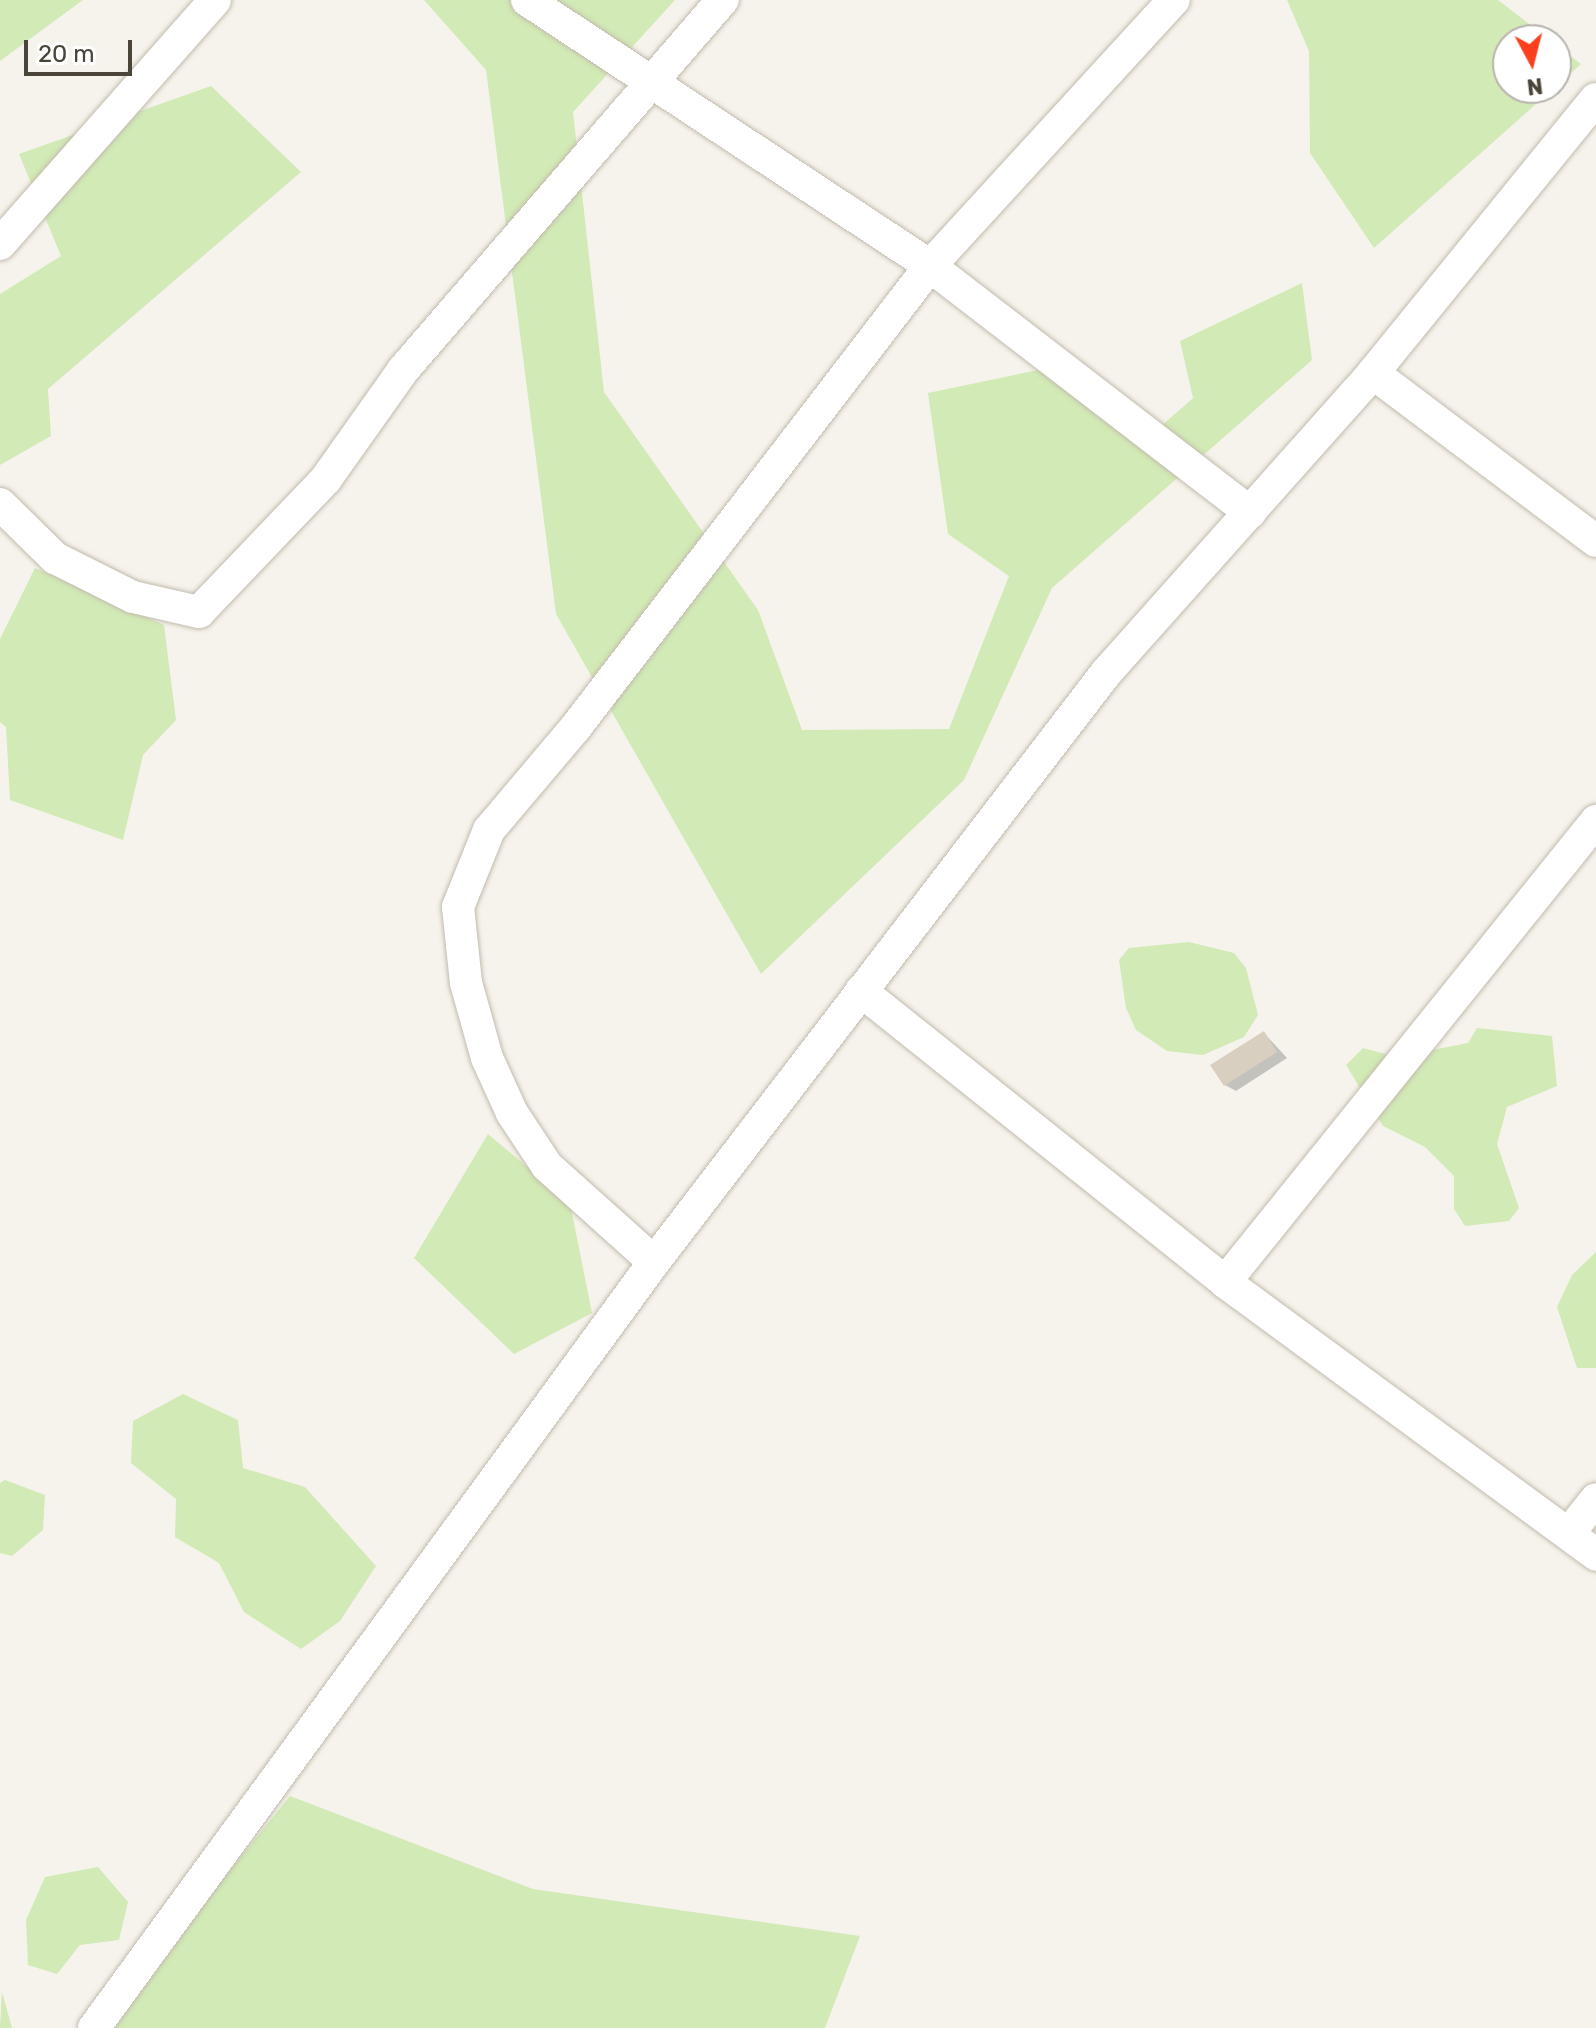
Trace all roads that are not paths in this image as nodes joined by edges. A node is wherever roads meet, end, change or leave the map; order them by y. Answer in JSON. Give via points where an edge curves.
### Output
{"nodes":[{"id":1,"x":215,"y":0,"type":"edge"},
{"id":2,"x":527,"y":0,"type":"edge"},
{"id":3,"x":723,"y":0,"type":"edge"},
{"id":4,"x":1174,"y":0,"type":"edge"},
{"id":5,"x":654,"y":79,"type":"junction"},
{"id":6,"x":1596,"y":99,"type":"edge"},
{"id":7,"x":0,"y":244,"type":"edge"},
{"id":8,"x":930,"y":266,"type":"junction"},
{"id":9,"x":1373,"y":373,"type":"junction"},
{"id":10,"x":0,"y":504,"type":"edge"},
{"id":11,"x":1250,"y":512,"type":"junction"},
{"id":12,"x":1596,"y":541,"type":"edge"},
{"id":13,"x":1596,"y":821,"type":"edge"},
{"id":14,"x":861,"y":991,"type":"junction"},
{"id":15,"x":654,"y":1262,"type":"junction"},
{"id":16,"x":1225,"y":1282,"type":"junction"},
{"id":17,"x":1596,"y":1499,"type":"edge"},
{"id":18,"x":1569,"y":1533,"type":"junction"},
{"id":19,"x":1596,"y":1555,"type":"edge"},
{"id":20,"x":94,"y":2028,"type":"edge"}],
"edges":[{"from":1,"to":7,"type":"street"},
{"from":2,"to":5,"type":"street"},
{"from":3,"to":5,"type":"street"},
{"from":4,"to":8,"type":"street"},
{"from":5,"to":8,"type":"street"},
{"from":5,"to":10,"type":"street","via":[[404,369],[326,479],[199,612],[133,597],[55,558]]},
{"from":6,"to":9,"type":"street"},
{"from":8,"to":11,"type":"street"},
{"from":8,"to":15,"type":"street","via":[[576,727],[489,830],[458,907],[466,983],[487,1058],[512,1113],[547,1166]]},
{"from":9,"to":11,"type":"street"},
{"from":9,"to":12,"type":"street"},
{"from":11,"to":14,"type":"street","via":[[1106,673]]},
{"from":13,"to":16,"type":"street"},
{"from":14,"to":15,"type":"street"},
{"from":14,"to":16,"type":"street"},
{"from":15,"to":20,"type":"street"},
{"from":16,"to":18,"type":"street"},
{"from":17,"to":18,"type":"street"},
{"from":18,"to":19,"type":"street"}]}
